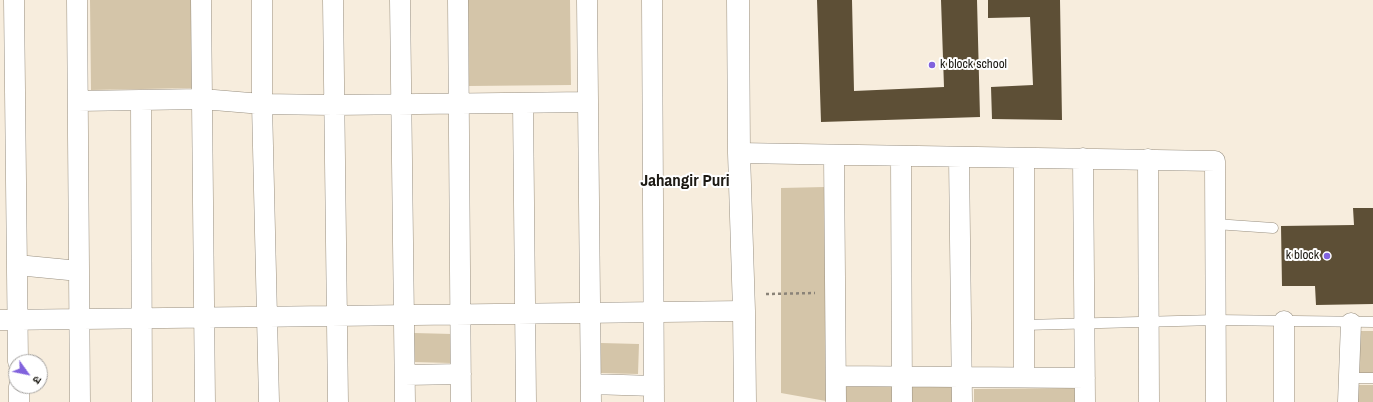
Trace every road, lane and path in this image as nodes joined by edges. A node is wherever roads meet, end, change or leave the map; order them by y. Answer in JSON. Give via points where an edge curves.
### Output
{"nodes":[{"id":1,"x":14,"y":0,"type":"edge"},
{"id":2,"x":77,"y":0,"type":"edge"},
{"id":3,"x":201,"y":0,"type":"edge"},
{"id":4,"x":262,"y":0,"type":"edge"},
{"id":5,"x":332,"y":0,"type":"edge"},
{"id":6,"x":400,"y":0,"type":"edge"},
{"id":7,"x":458,"y":0,"type":"edge"},
{"id":8,"x":587,"y":0,"type":"edge"},
{"id":9,"x":652,"y":0,"type":"edge"},
{"id":10,"x":738,"y":0,"type":"edge"},
{"id":11,"x":202,"y":99,"type":"junction"},
{"id":12,"x":141,"y":100,"type":"junction"},
{"id":13,"x":78,"y":101,"type":"junction"},
{"id":14,"x":588,"y":102,"type":"junction"},
{"id":15,"x":401,"y":103,"type":"junction"},
{"id":16,"x":523,"y":103,"type":"junction"},
{"id":17,"x":262,"y":104,"type":"junction"},
{"id":18,"x":459,"y":104,"type":"junction"},
{"id":19,"x":333,"y":105,"type":"junction"},
{"id":20,"x":739,"y":154,"type":"junction"},
{"id":21,"x":834,"y":155,"type":"junction"},
{"id":22,"x":901,"y":156,"type":"junction"},
{"id":23,"x":959,"y":157,"type":"junction"},
{"id":24,"x":1024,"y":158,"type":"junction"},
{"id":25,"x":1083,"y":158,"type":"junction"},
{"id":26,"x":1148,"y":159,"type":"junction"},
{"id":27,"x":1215,"y":224,"type":"junction"},
{"id":28,"x":1273,"y":228,"type":"dead end"},
{"id":29,"x":17,"y":266,"type":"junction"},
{"id":30,"x":79,"y":271,"type":"junction"},
{"id":31,"x":835,"y":292,"type":"junction"},
{"id":32,"x":744,"y":303,"type":"junction"},
{"id":33,"x":654,"y":312,"type":"junction"},
{"id":34,"x":590,"y":313,"type":"junction"},
{"id":35,"x":461,"y":314,"type":"junction"},
{"id":36,"x":526,"y":314,"type":"junction"},
{"id":37,"x":404,"y":315,"type":"junction"},
{"id":38,"x":337,"y":316,"type":"junction"},
{"id":39,"x":204,"y":317,"type":"junction"},
{"id":40,"x":268,"y":317,"type":"junction"},
{"id":41,"x":142,"y":318,"type":"junction"},
{"id":42,"x":80,"y":319,"type":"junction"},
{"id":43,"x":9,"y":320,"type":"edge"},
{"id":44,"x":1216,"y":320,"type":"junction"},
{"id":45,"x":1284,"y":321,"type":"junction"},
{"id":46,"x":1148,"y":322,"type":"junction"},
{"id":47,"x":1373,"y":322,"type":"edge"},
{"id":48,"x":1350,"y":323,"type":"junction"},
{"id":49,"x":1084,"y":324,"type":"junction"},
{"id":50,"x":1024,"y":325,"type":"junction"},
{"id":51,"x":16,"y":354,"type":"edge"},
{"id":52,"x":461,"y":374,"type":"junction"},
{"id":53,"x":405,"y":375,"type":"junction"},
{"id":54,"x":836,"y":376,"type":"junction"},
{"id":55,"x":902,"y":376,"type":"junction"},
{"id":56,"x":961,"y":377,"type":"junction"},
{"id":57,"x":1024,"y":377,"type":"junction"},
{"id":58,"x":1085,"y":378,"type":"junction"},
{"id":59,"x":1348,"y":378,"type":"junction"},
{"id":60,"x":1373,"y":378,"type":"edge"},
{"id":61,"x":591,"y":393,"type":"edge"},
{"id":62,"x":654,"y":394,"type":"edge"},
{"id":63,"x":80,"y":402,"type":"edge"},
{"id":64,"x":142,"y":402,"type":"edge"},
{"id":65,"x":205,"y":402,"type":"edge"},
{"id":66,"x":269,"y":402,"type":"edge"},
{"id":67,"x":338,"y":402,"type":"edge"},
{"id":68,"x":405,"y":402,"type":"edge"},
{"id":69,"x":461,"y":402,"type":"edge"},
{"id":70,"x":526,"y":402,"type":"edge"},
{"id":71,"x":749,"y":402,"type":"edge"},
{"id":72,"x":836,"y":402,"type":"edge"},
{"id":73,"x":902,"y":402,"type":"edge"},
{"id":74,"x":962,"y":402,"type":"edge"},
{"id":75,"x":1085,"y":402,"type":"edge"},
{"id":76,"x":1149,"y":402,"type":"edge"},
{"id":77,"x":1216,"y":402,"type":"edge"},
{"id":78,"x":1284,"y":402,"type":"edge"},
{"id":79,"x":1348,"y":402,"type":"edge"}],
"edges":[{"from":1,"to":29,"type":"street"},
{"from":2,"to":13,"type":"street"},
{"from":3,"to":11,"type":"street"},
{"from":4,"to":17,"type":"street"},
{"from":5,"to":19,"type":"street"},
{"from":6,"to":15,"type":"street"},
{"from":7,"to":18,"type":"street"},
{"from":8,"to":14,"type":"street"},
{"from":9,"to":33,"type":"street"},
{"from":10,"to":20,"type":"street"},
{"from":11,"to":12,"type":"street"},
{"from":11,"to":17,"type":"street"},
{"from":11,"to":39,"type":"street"},
{"from":12,"to":13,"type":"street"},
{"from":12,"to":41,"type":"street"},
{"from":13,"to":30,"type":"street"},
{"from":14,"to":16,"type":"street"},
{"from":14,"to":34,"type":"street"},
{"from":15,"to":18,"type":"street"},
{"from":15,"to":19,"type":"street"},
{"from":15,"to":37,"type":"street"},
{"from":16,"to":18,"type":"street"},
{"from":16,"to":36,"type":"street"},
{"from":17,"to":19,"type":"street"},
{"from":17,"to":40,"type":"street"},
{"from":18,"to":35,"type":"street"},
{"from":19,"to":38,"type":"street"},
{"from":20,"to":21,"type":"street"},
{"from":20,"to":32,"type":"street"},
{"from":21,"to":22,"type":"street"},
{"from":21,"to":31,"type":"street"},
{"from":22,"to":23,"type":"street"},
{"from":22,"to":55,"type":"street"},
{"from":23,"to":24,"type":"street"},
{"from":23,"to":56,"type":"street"},
{"from":24,"to":25,"type":"street"},
{"from":24,"to":50,"type":"street"},
{"from":25,"to":26,"type":"street"},
{"from":25,"to":49,"type":"street"},
{"from":26,"to":27,"type":"street","via":[[1215,161]]},
{"from":26,"to":46,"type":"street"},
{"from":27,"to":28,"type":"lane"},
{"from":27,"to":44,"type":"street"},
{"from":29,"to":30,"type":"street"},
{"from":29,"to":43,"type":"street"},
{"from":30,"to":42,"type":"street"},
{"from":31,"to":32,"type":"path"},
{"from":31,"to":54,"type":"street"},
{"from":32,"to":33,"type":"street"},
{"from":32,"to":71,"type":"street"},
{"from":33,"to":34,"type":"street"},
{"from":33,"to":62,"type":"street"},
{"from":34,"to":36,"type":"street"},
{"from":34,"to":61,"type":"street"},
{"from":35,"to":36,"type":"street"},
{"from":35,"to":37,"type":"street"},
{"from":35,"to":52,"type":"street"},
{"from":36,"to":70,"type":"street"},
{"from":37,"to":38,"type":"street"},
{"from":37,"to":53,"type":"street"},
{"from":38,"to":40,"type":"street"},
{"from":38,"to":67,"type":"street"},
{"from":39,"to":40,"type":"street"},
{"from":39,"to":41,"type":"street"},
{"from":39,"to":65,"type":"street"},
{"from":40,"to":66,"type":"street"},
{"from":41,"to":42,"type":"street"},
{"from":41,"to":64,"type":"street"},
{"from":42,"to":43,"type":"street"},
{"from":42,"to":63,"type":"street"},
{"from":43,"to":51,"type":"street"},
{"from":44,"to":45,"type":"lane"},
{"from":44,"to":46,"type":"lane"},
{"from":44,"to":77,"type":"street"},
{"from":45,"to":48,"type":"lane"},
{"from":45,"to":78,"type":"street"},
{"from":46,"to":49,"type":"lane"},
{"from":46,"to":76,"type":"street"},
{"from":47,"to":48,"type":"lane"},
{"from":48,"to":59,"type":"street"},
{"from":49,"to":50,"type":"lane"},
{"from":49,"to":58,"type":"street"},
{"from":50,"to":57,"type":"street"},
{"from":52,"to":53,"type":"street"},
{"from":52,"to":69,"type":"street"},
{"from":53,"to":68,"type":"street"},
{"from":54,"to":55,"type":"street"},
{"from":54,"to":72,"type":"street"},
{"from":55,"to":56,"type":"street"},
{"from":55,"to":73,"type":"street"},
{"from":56,"to":57,"type":"street"},
{"from":56,"to":74,"type":"street"},
{"from":57,"to":58,"type":"street"},
{"from":58,"to":75,"type":"street"},
{"from":59,"to":60,"type":"lane"},
{"from":59,"to":79,"type":"street"},
{"from":61,"to":62,"type":"street"}]}
